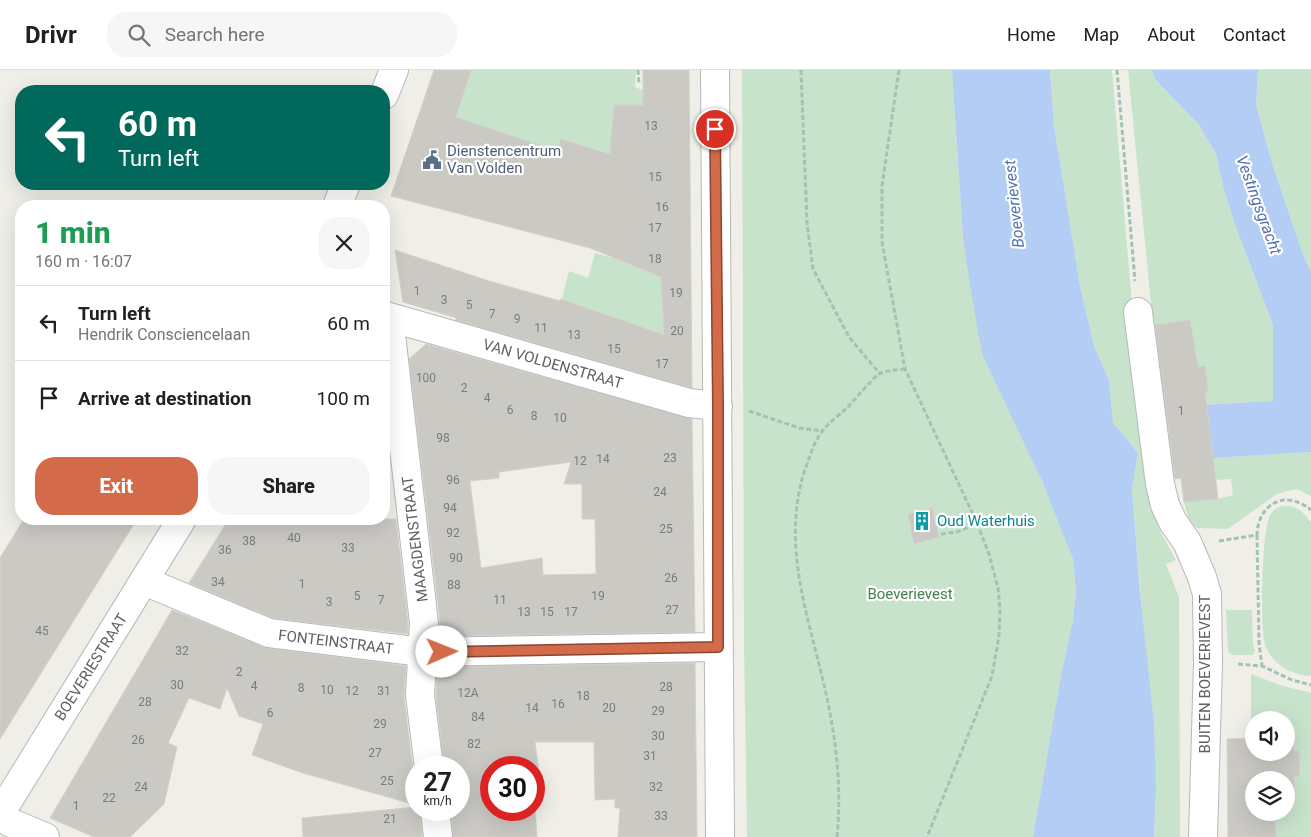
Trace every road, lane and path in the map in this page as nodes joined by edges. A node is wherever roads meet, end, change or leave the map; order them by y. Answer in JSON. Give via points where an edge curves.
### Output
{"nodes":[{"id":1,"x":394,"y":70,"type":"edge"},
{"id":2,"x":638,"y":70,"type":"edge"},
{"id":3,"x":715,"y":70,"type":"edge"},
{"id":4,"x":801,"y":70,"type":"edge"},
{"id":5,"x":899,"y":70,"type":"edge"},
{"id":6,"x":1117,"y":70,"type":"edge"},
{"id":7,"x":638,"y":83,"type":"dead end"},
{"id":8,"x":388,"y":85,"type":"edge"},
{"id":9,"x":1138,"y":312,"type":"joint"},
{"id":10,"x":390,"y":317,"type":"edge"},
{"id":11,"x":390,"y":348,"type":"edge"},
{"id":12,"x":905,"y":369,"type":"junction"},
{"id":13,"x":880,"y":374,"type":"junction"},
{"id":14,"x":731,"y":408,"type":"junction"},
{"id":15,"x":822,"y":430,"type":"junction"},
{"id":16,"x":1311,"y":510,"type":"edge"},
{"id":17,"x":977,"y":523,"type":"junction"},
{"id":18,"x":178,"y":525,"type":"edge"},
{"id":19,"x":941,"y":534,"type":"dead end"},
{"id":20,"x":1257,"y":535,"type":"junction"},
{"id":21,"x":1226,"y":540,"type":"dead end"},
{"id":22,"x":144,"y":581,"type":"junction"},
{"id":23,"x":718,"y":647,"type":"junction"},
{"id":24,"x":422,"y":652,"type":"junction"},
{"id":25,"x":1236,"y":664,"type":"dead end"},
{"id":26,"x":1262,"y":666,"type":"junction"},
{"id":27,"x":1311,"y":685,"type":"edge"},
{"id":28,"x":428,"y":756,"type":"edge"},
{"id":29,"x":0,"y":814,"type":"edge"},
{"id":30,"x":436,"y":821,"type":"edge"},
{"id":31,"x":45,"y":837,"type":"edge"},
{"id":32,"x":438,"y":837,"type":"edge"},
{"id":33,"x":720,"y":837,"type":"edge"},
{"id":34,"x":837,"y":837,"type":"edge"},
{"id":35,"x":928,"y":837,"type":"edge"},
{"id":36,"x":1203,"y":837,"type":"edge"}],
"edges":[{"from":1,"to":8,"type":"street"},
{"from":2,"to":7,"type":"path"},
{"from":3,"to":14,"type":"street"},
{"from":4,"to":13,"type":"path","via":[[812,269],[849,337]]},
{"from":5,"to":12,"type":"path","via":[[882,186],[882,242]]},
{"from":6,"to":9,"type":"path"},
{"from":9,"to":36,"type":"street","name":"BUITEN BOEVERIEVEST","via":[[1165,505],[1187,542],[1207,594]]},
{"from":10,"to":14,"type":"street","name":"VAN VOLDENSTRAAT","via":[[689,402]]},
{"from":11,"to":24,"type":"street","name":"MAAGDENSTRAAT","via":[[424,623]]},
{"from":12,"to":13,"type":"path"},
{"from":12,"to":17,"type":"path"},
{"from":13,"to":15,"type":"path"},
{"from":14,"to":15,"type":"path","via":[[799,428]]},
{"from":14,"to":23,"type":"street"},
{"from":15,"to":34,"type":"path","via":[[803,475],[797,505],[795,552],[838,759],[840,805]]},
{"from":16,"to":20,"type":"path","via":[[1293,499],[1274,503],[1261,516]]},
{"from":17,"to":19,"type":"path","via":[[957,532]]},
{"from":17,"to":35,"type":"path","via":[[998,588],[999,636],[992,676]]},
{"from":18,"to":22,"type":"street","name":"BOEVERIESTRAAT"},
{"from":20,"to":21,"type":"path"},
{"from":20,"to":26,"type":"path"},
{"from":22,"to":24,"type":"street","name":"FONTEINSTRAAT","via":[[269,633]]},
{"from":22,"to":29,"type":"street","name":"BOEVERIESTRAAT"},
{"from":23,"to":24,"type":"street","name":"FONTEINSTRAAT"},
{"from":23,"to":33,"type":"street"},
{"from":24,"to":28,"type":"street","name":"MAAGDENSTRAAT","via":[[420,695]]},
{"from":25,"to":26,"type":"path"},
{"from":26,"to":27,"type":"path"},
{"from":29,"to":31,"type":"street","via":[[9,822]]},
{"from":30,"to":32,"type":"street"}]}
